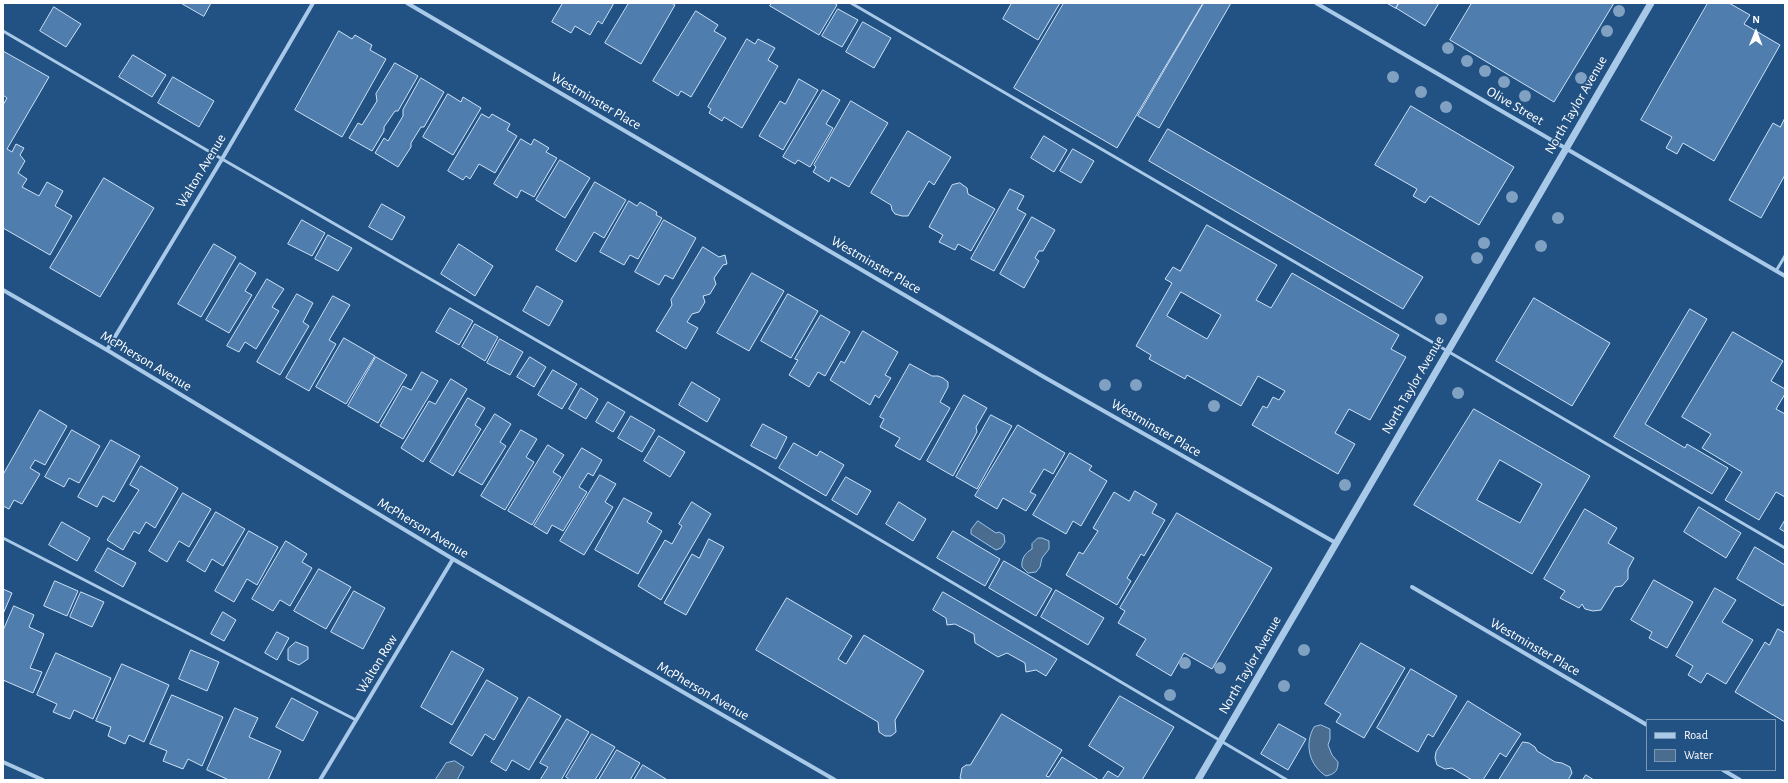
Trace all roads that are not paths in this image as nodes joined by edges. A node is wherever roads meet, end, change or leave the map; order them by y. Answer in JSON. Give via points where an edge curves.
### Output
{"nodes":[{"id":1,"x":313,"y":3,"type":"edge"},
{"id":2,"x":406,"y":3,"type":"edge"},
{"id":3,"x":851,"y":3,"type":"edge"},
{"id":4,"x":1316,"y":3,"type":"edge"},
{"id":5,"x":1651,"y":3,"type":"edge"},
{"id":6,"x":3,"y":31,"type":"edge"},
{"id":7,"x":1566,"y":149,"type":"junction"},
{"id":8,"x":222,"y":159,"type":"junction"},
{"id":9,"x":1785,"y":256,"type":"edge"},
{"id":10,"x":1776,"y":271,"type":"junction"},
{"id":11,"x":1785,"y":276,"type":"edge"},
{"id":12,"x":3,"y":290,"type":"edge"},
{"id":13,"x":107,"y":350,"type":"junction"},
{"id":14,"x":1448,"y":351,"type":"junction"},
{"id":15,"x":3,"y":538,"type":"edge"},
{"id":16,"x":1336,"y":543,"type":"junction"},
{"id":17,"x":1785,"y":548,"type":"edge"},
{"id":18,"x":453,"y":559,"type":"junction"},
{"id":19,"x":1412,"y":587,"type":"dead end"},
{"id":20,"x":356,"y":720,"type":"junction"},
{"id":21,"x":1646,"y":724,"type":"edge"},
{"id":22,"x":1221,"y":741,"type":"junction"},
{"id":23,"x":3,"y":762,"type":"edge"},
{"id":24,"x":1725,"y":771,"type":"edge"},
{"id":25,"x":322,"y":779,"type":"edge"},
{"id":26,"x":43,"y":780,"type":"edge"},
{"id":27,"x":835,"y":780,"type":"edge"},
{"id":28,"x":1198,"y":780,"type":"edge"},
{"id":29,"x":1287,"y":780,"type":"edge"},
{"id":30,"x":1740,"y":780,"type":"edge"}],
"edges":[{"from":1,"to":8,"type":"street","name":"Walton Avenue"},
{"from":2,"to":16,"type":"street","name":"Westminster Place","via":[[1044,377]]},
{"from":3,"to":14,"type":"lane"},
{"from":4,"to":7,"type":"street","name":"Olive Street"},
{"from":5,"to":7,"type":"street","name":"North Taylor Avenue"},
{"from":6,"to":8,"type":"lane"},
{"from":7,"to":10,"type":"street","name":"Olive Street"},
{"from":7,"to":14,"type":"street","name":"North Taylor Avenue"},
{"from":8,"to":13,"type":"street","name":"Walton Avenue"},
{"from":8,"to":22,"type":"lane","via":[[760,469]]},
{"from":9,"to":10,"type":"lane"},
{"from":10,"to":11,"type":"street","name":"Olive Street"},
{"from":12,"to":13,"type":"street","name":"McPherson Avenue"},
{"from":13,"to":18,"type":"street","name":"McPherson Avenue"},
{"from":14,"to":16,"type":"street","name":"North Taylor Avenue"},
{"from":14,"to":17,"type":"lane"},
{"from":15,"to":20,"type":"lane"},
{"from":16,"to":22,"type":"street","name":"North Taylor Avenue"},
{"from":18,"to":20,"type":"street","name":"Walton Row"},
{"from":18,"to":27,"type":"street","name":"McPherson Avenue"},
{"from":19,"to":21,"type":"street","name":"Westminster Place"},
{"from":20,"to":25,"type":"street","name":"Walton Row"},
{"from":22,"to":28,"type":"street","name":"North Taylor Avenue"},
{"from":22,"to":29,"type":"lane"},
{"from":23,"to":26,"type":"street"},
{"from":24,"to":30,"type":"street"}]}
